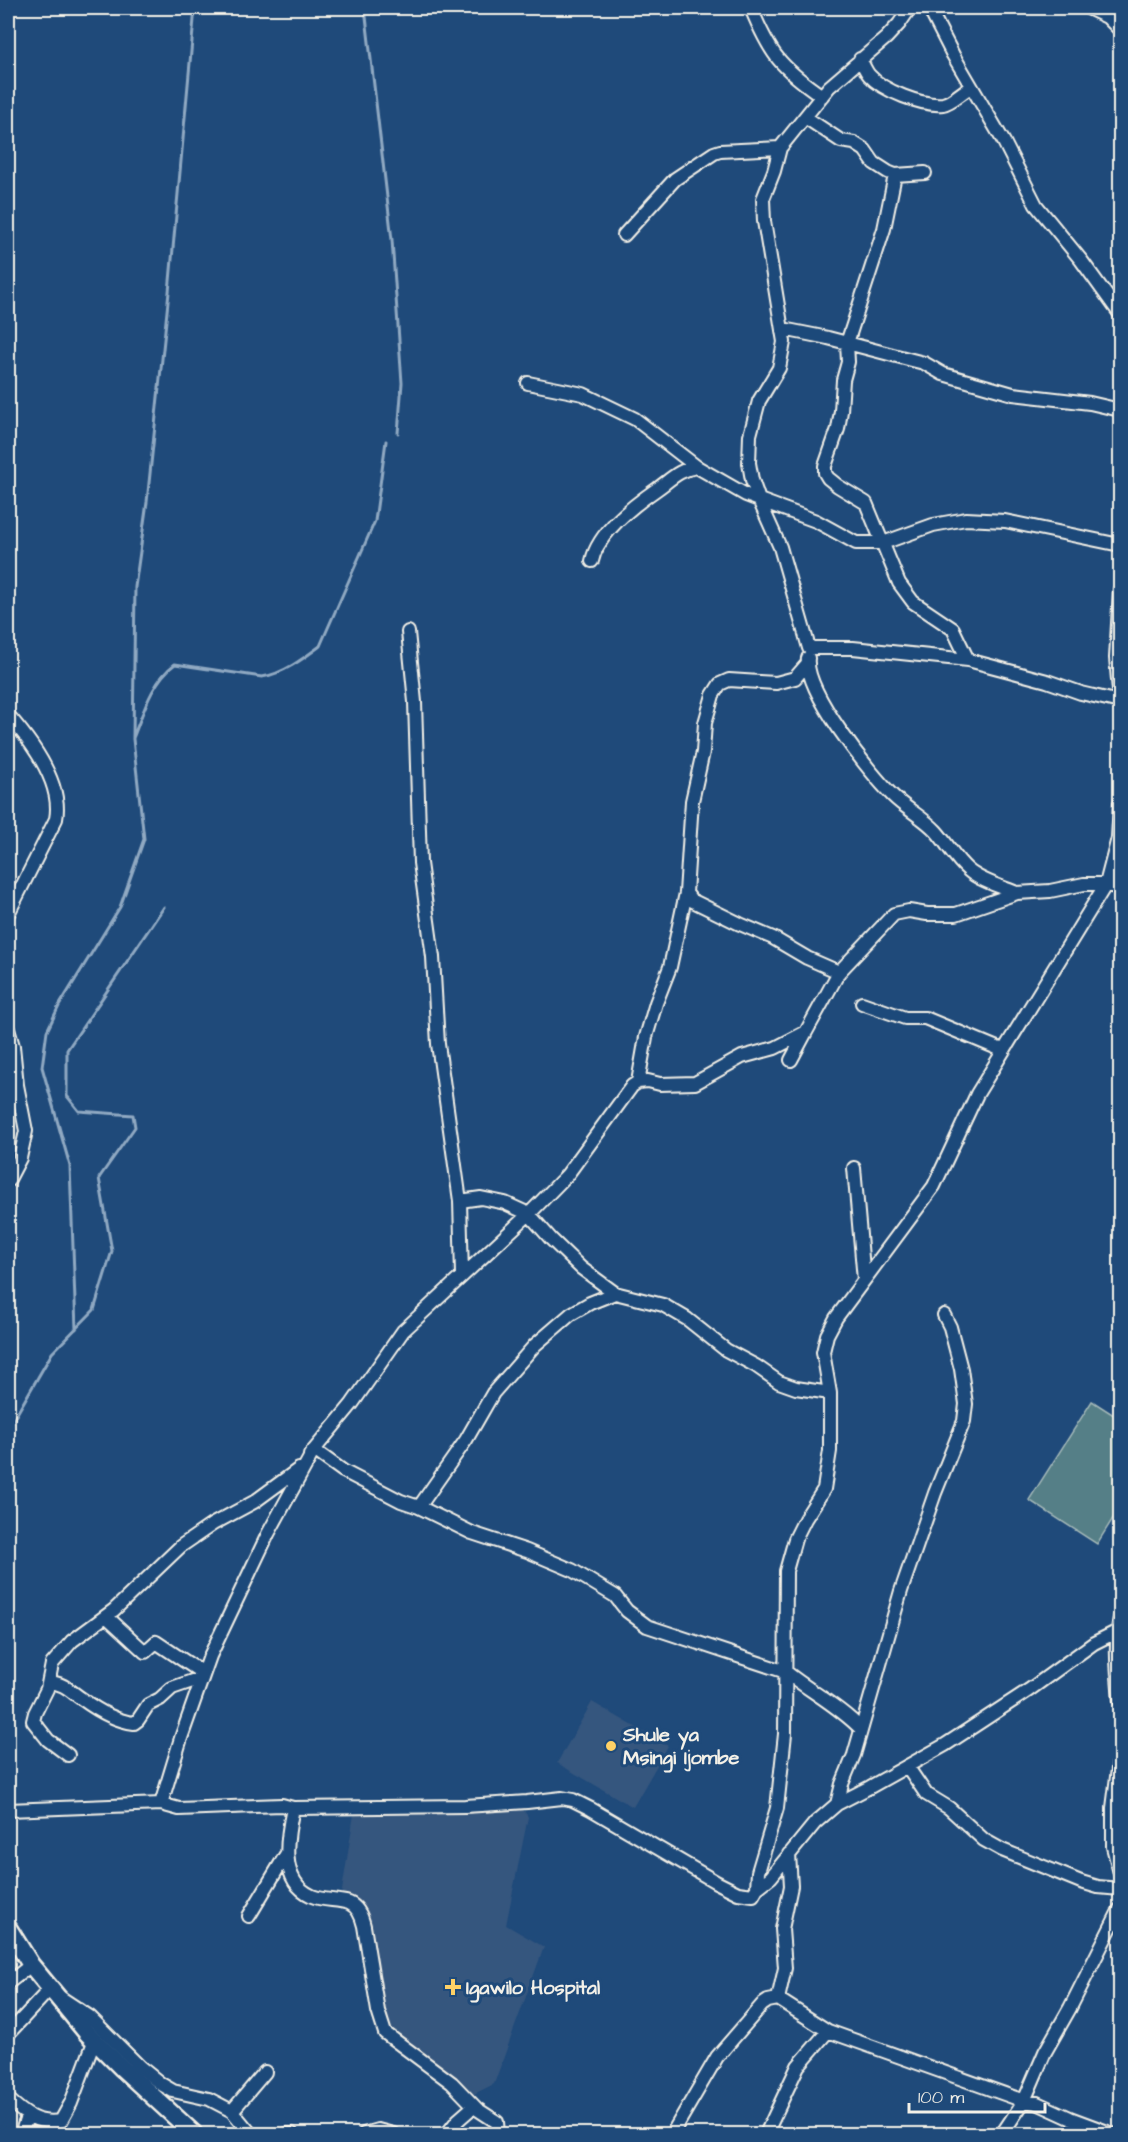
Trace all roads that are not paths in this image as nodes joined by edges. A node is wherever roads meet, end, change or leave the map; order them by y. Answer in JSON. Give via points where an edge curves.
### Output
{"nodes":[{"id":1,"x":751,"y":8,"type":"edge"},
{"id":2,"x":910,"y":8,"type":"edge"},
{"id":3,"x":932,"y":8,"type":"edge"},
{"id":4,"x":1088,"y":8,"type":"edge"},
{"id":5,"x":1120,"y":30,"type":"edge"},
{"id":6,"x":860,"y":58,"type":"junction"},
{"id":7,"x":971,"y":87,"type":"junction"},
{"id":8,"x":822,"y":96,"type":"junction"},
{"id":9,"x":805,"y":117,"type":"junction"},
{"id":10,"x":780,"y":148,"type":"junction"},
{"id":11,"x":925,"y":173,"type":"dead end"},
{"id":12,"x":895,"y":175,"type":"junction"},
{"id":13,"x":624,"y":235,"type":"dead end"},
{"id":14,"x":1120,"y":314,"type":"edge"},
{"id":15,"x":783,"y":330,"type":"junction"},
{"id":16,"x":848,"y":343,"type":"junction"},
{"id":17,"x":528,"y":382,"type":"dead end"},
{"id":18,"x":1120,"y":410,"type":"edge"},
{"id":19,"x":697,"y":467,"type":"junction"},
{"id":20,"x":759,"y":500,"type":"junction"},
{"id":21,"x":883,"y":543,"type":"junction"},
{"id":22,"x":1120,"y":546,"type":"edge"},
{"id":23,"x":592,"y":561,"type":"dead end"},
{"id":24,"x":1120,"y":589,"type":"edge"},
{"id":25,"x":408,"y":632,"type":"dead end"},
{"id":26,"x":809,"y":648,"type":"junction"},
{"id":27,"x":968,"y":660,"type":"junction"},
{"id":28,"x":808,"y":663,"type":"junction"},
{"id":29,"x":1120,"y":702,"type":"edge"},
{"id":30,"x":8,"y":715,"type":"edge"},
{"id":31,"x":1120,"y":803,"type":"edge"},
{"id":32,"x":1119,"y":837,"type":"edge"},
{"id":33,"x":1106,"y":884,"type":"junction"},
{"id":34,"x":1120,"y":889,"type":"edge"},
{"id":35,"x":686,"y":893,"type":"junction"},
{"id":36,"x":1017,"y":893,"type":"junction"},
{"id":37,"x":8,"y":914,"type":"edge"},
{"id":38,"x":838,"y":972,"type":"junction"},
{"id":39,"x":862,"y":1003,"type":"dead end"},
{"id":40,"x":8,"y":1029,"type":"edge"},
{"id":41,"x":806,"y":1032,"type":"junction"},
{"id":42,"x":1002,"y":1050,"type":"junction"},
{"id":43,"x":791,"y":1060,"type":"dead end"},
{"id":44,"x":638,"y":1082,"type":"junction"},
{"id":45,"x":854,"y":1168,"type":"dead end"},
{"id":46,"x":8,"y":1181,"type":"edge"},
{"id":47,"x":460,"y":1201,"type":"junction"},
{"id":48,"x":529,"y":1214,"type":"junction"},
{"id":49,"x":462,"y":1275,"type":"junction"},
{"id":50,"x":864,"y":1280,"type":"junction"},
{"id":51,"x":615,"y":1293,"type":"junction"},
{"id":52,"x":944,"y":1316,"type":"dead end"},
{"id":53,"x":830,"y":1393,"type":"junction"},
{"id":54,"x":314,"y":1450,"type":"junction"},
{"id":55,"x":419,"y":1507,"type":"junction"},
{"id":56,"x":106,"y":1616,"type":"junction"},
{"id":57,"x":1120,"y":1626,"type":"edge"},
{"id":58,"x":786,"y":1672,"type":"junction"},
{"id":59,"x":203,"y":1673,"type":"junction"},
{"id":60,"x":49,"y":1682,"type":"junction"},
{"id":61,"x":1120,"y":1701,"type":"edge"},
{"id":62,"x":861,"y":1729,"type":"junction"},
{"id":63,"x":1120,"y":1753,"type":"edge"},
{"id":64,"x":68,"y":1755,"type":"dead end"},
{"id":65,"x":907,"y":1766,"type":"junction"},
{"id":66,"x":161,"y":1803,"type":"junction"},
{"id":67,"x":837,"y":1804,"type":"junction"},
{"id":68,"x":293,"y":1808,"type":"junction"},
{"id":69,"x":8,"y":1810,"type":"edge"},
{"id":70,"x":287,"y":1853,"type":"junction"},
{"id":71,"x":789,"y":1854,"type":"junction"},
{"id":72,"x":1120,"y":1873,"type":"edge"},
{"id":73,"x":757,"y":1888,"type":"junction"},
{"id":74,"x":1120,"y":1889,"type":"edge"},
{"id":75,"x":1120,"y":1910,"type":"edge"},
{"id":76,"x":249,"y":1916,"type":"dead end"},
{"id":77,"x":8,"y":1928,"type":"edge"},
{"id":78,"x":30,"y":1965,"type":"junction"},
{"id":79,"x":8,"y":1983,"type":"edge"},
{"id":80,"x":49,"y":1990,"type":"junction"},
{"id":81,"x":778,"y":1999,"type":"junction"},
{"id":82,"x":828,"y":2031,"type":"junction"},
{"id":83,"x":8,"y":2034,"type":"edge"},
{"id":84,"x":95,"y":2039,"type":"junction"},
{"id":85,"x":265,"y":2072,"type":"dead end"},
{"id":86,"x":8,"y":2099,"type":"edge"},
{"id":87,"x":1024,"y":2101,"type":"junction"},
{"id":88,"x":474,"y":2106,"type":"junction"},
{"id":89,"x":232,"y":2111,"type":"junction"},
{"id":90,"x":27,"y":2117,"type":"junction"},
{"id":91,"x":21,"y":2134,"type":"edge"},
{"id":92,"x":194,"y":2134,"type":"edge"},
{"id":93,"x":251,"y":2134,"type":"edge"},
{"id":94,"x":286,"y":2134,"type":"edge"},
{"id":95,"x":292,"y":2134,"type":"edge"},
{"id":96,"x":364,"y":2134,"type":"edge"},
{"id":97,"x":393,"y":2134,"type":"edge"},
{"id":98,"x":447,"y":2134,"type":"edge"},
{"id":99,"x":498,"y":2134,"type":"edge"},
{"id":100,"x":672,"y":2134,"type":"edge"},
{"id":101,"x":766,"y":2134,"type":"edge"},
{"id":102,"x":1002,"y":2134,"type":"edge"},
{"id":103,"x":1113,"y":2134,"type":"edge"}],
"edges":[{"from":1,"to":8,"type":"street","via":[[767,45],[780,63]]},
{"from":2,"to":6,"type":"street","via":[[886,38]]},
{"from":3,"to":7,"type":"street"},
{"from":4,"to":5,"type":"street","via":[[1107,17]]},
{"from":6,"to":7,"type":"street","via":[[869,74],[881,84],[927,103],[944,104]]},
{"from":6,"to":8,"type":"street"},
{"from":7,"to":14,"type":"street","via":[[1036,205]]},
{"from":8,"to":9,"type":"street"},
{"from":9,"to":10,"type":"street"},
{"from":9,"to":12,"type":"street","via":[[841,141],[854,143],[879,168]]},
{"from":10,"to":13,"type":"street","via":[[714,153],[675,179]]},
{"from":10,"to":15,"type":"street","via":[[762,206]]},
{"from":11,"to":12,"type":"street"},
{"from":12,"to":16,"type":"street","via":[[884,229]]},
{"from":15,"to":16,"type":"street"},
{"from":15,"to":20,"type":"street","via":[[779,368],[759,401],[750,435],[749,463]]},
{"from":16,"to":18,"type":"street","via":[[924,363],[943,374],[1013,394]]},
{"from":16,"to":21,"type":"street","via":[[838,429],[825,473],[866,503]]},
{"from":17,"to":19,"type":"street","via":[[583,394],[635,418]]},
{"from":19,"to":20,"type":"street"},
{"from":19,"to":23,"type":"street","via":[[676,474],[614,522]]},
{"from":20,"to":21,"type":"street","via":[[816,521],[856,543]]},
{"from":20,"to":26,"type":"street","via":[[780,547]]},
{"from":21,"to":22,"type":"street","via":[[933,525],[966,519],[1005,521]]},
{"from":21,"to":27,"type":"street","via":[[905,593],[953,629]]},
{"from":24,"to":29,"type":"street","via":[[1116,658]]},
{"from":25,"to":47,"type":"street","via":[[415,702],[420,863],[433,957],[438,1044]]},
{"from":26,"to":27,"type":"street","via":[[853,648]]},
{"from":26,"to":28,"type":"street"},
{"from":27,"to":29,"type":"street"},
{"from":28,"to":35,"type":"street","via":[[795,678],[776,683],[729,680],[720,684],[713,695],[692,801]]},
{"from":28,"to":36,"type":"street","via":[[816,690],[832,718],[894,796],[936,831],[968,870]]},
{"from":30,"to":37,"type":"street","via":[[44,766],[58,804],[56,819]]},
{"from":31,"to":32,"type":"street"},
{"from":32,"to":33,"type":"street"},
{"from":33,"to":34,"type":"street"},
{"from":33,"to":36,"type":"street"},
{"from":33,"to":42,"type":"street"},
{"from":35,"to":38,"type":"street","via":[[691,900]]},
{"from":35,"to":44,"type":"street","via":[[670,967],[646,1037]]},
{"from":36,"to":38,"type":"street","via":[[956,914],[894,914]]},
{"from":38,"to":41,"type":"street"},
{"from":39,"to":42,"type":"street","via":[[905,1018],[925,1018]]},
{"from":40,"to":46,"type":"street","via":[[26,1131],[20,1158]]},
{"from":41,"to":43,"type":"street"},
{"from":41,"to":44,"type":"street","via":[[742,1058],[695,1083]]},
{"from":42,"to":50,"type":"street","via":[[934,1186]]},
{"from":44,"to":48,"type":"street","via":[[628,1090],[567,1174]]},
{"from":45,"to":50,"type":"street"},
{"from":47,"to":48,"type":"street","via":[[481,1198],[506,1203]]},
{"from":47,"to":49,"type":"street"},
{"from":48,"to":49,"type":"street"},
{"from":48,"to":51,"type":"street","via":[[581,1268]]},
{"from":49,"to":54,"type":"street","via":[[403,1331]]},
{"from":50,"to":53,"type":"street","via":[[836,1318],[824,1344]]},
{"from":51,"to":53,"type":"street","via":[[669,1308],[778,1382]]},
{"from":51,"to":55,"type":"street","via":[[571,1314],[525,1356],[493,1393]]},
{"from":52,"to":62,"type":"street","via":[[961,1370],[966,1411],[902,1591]]},
{"from":53,"to":58,"type":"street","via":[[830,1451],[824,1489],[795,1539],[786,1571]]},
{"from":54,"to":55,"type":"street","via":[[343,1471]]},
{"from":54,"to":56,"type":"street","via":[[284,1482],[173,1552]]},
{"from":54,"to":59,"type":"street","via":[[268,1534]]},
{"from":55,"to":58,"type":"street","via":[[472,1533],[572,1570],[615,1596],[647,1626]]},
{"from":56,"to":59,"type":"street","via":[[145,1652],[156,1642]]},
{"from":56,"to":60,"type":"street","via":[[56,1657],[50,1667]]},
{"from":57,"to":61,"type":"street","via":[[1116,1658]]},
{"from":57,"to":65,"type":"street","via":[[987,1718]]},
{"from":58,"to":62,"type":"street","via":[[828,1700]]},
{"from":58,"to":73,"type":"street","via":[[786,1723],[777,1805]]},
{"from":59,"to":60,"type":"street","via":[[148,1705],[134,1723],[96,1708],[61,1684]]},
{"from":59,"to":66,"type":"street"},
{"from":60,"to":64,"type":"street","via":[[33,1720],[44,1736]]},
{"from":62,"to":67,"type":"street"},
{"from":63,"to":72,"type":"street","via":[[1113,1808],[1113,1847]]},
{"from":65,"to":67,"type":"street"},
{"from":65,"to":74,"type":"street","via":[[926,1794],[949,1808],[984,1840],[1081,1882]]},
{"from":66,"to":68,"type":"street","via":[[179,1809],[282,1805]]},
{"from":66,"to":69,"type":"street"},
{"from":67,"to":71,"type":"street"},
{"from":68,"to":70,"type":"street"},
{"from":68,"to":73,"type":"street","via":[[465,1806],[562,1797],[591,1809],[738,1893],[753,1895]]},
{"from":70,"to":76,"type":"street"},
{"from":70,"to":88,"type":"street","via":[[291,1873],[308,1894],[349,1904],[360,1913],[385,2033],[452,2083]]},
{"from":71,"to":73,"type":"street"},
{"from":71,"to":81,"type":"street","via":[[791,1886],[782,1929],[785,1968]]},
{"from":75,"to":87,"type":"street","via":[[1045,2052]]},
{"from":77,"to":78,"type":"highway"},
{"from":78,"to":79,"type":"street"},
{"from":78,"to":80,"type":"highway"},
{"from":80,"to":83,"type":"street"},
{"from":80,"to":84,"type":"highway"},
{"from":80,"to":89,"type":"street","via":[[90,2017],[140,2067],[168,2088],[208,2099]]},
{"from":81,"to":82,"type":"street"},
{"from":81,"to":100,"type":"street","via":[[762,2006],[717,2057]]},
{"from":82,"to":87,"type":"street"},
{"from":82,"to":101,"type":"street","via":[[798,2066]]},
{"from":84,"to":90,"type":"street","via":[[62,2120],[46,2122]]},
{"from":84,"to":92,"type":"highway"},
{"from":85,"to":89,"type":"street"},
{"from":86,"to":90,"type":"street"},
{"from":87,"to":102,"type":"street"},
{"from":87,"to":103,"type":"street"},
{"from":88,"to":98,"type":"street"},
{"from":88,"to":99,"type":"street","via":[[498,2122]]},
{"from":89,"to":93,"type":"street"},
{"from":90,"to":91,"type":"street"},
{"from":94,"to":95,"type":"street"},
{"from":96,"to":97,"type":"street","via":[[378,2130]]}]}
